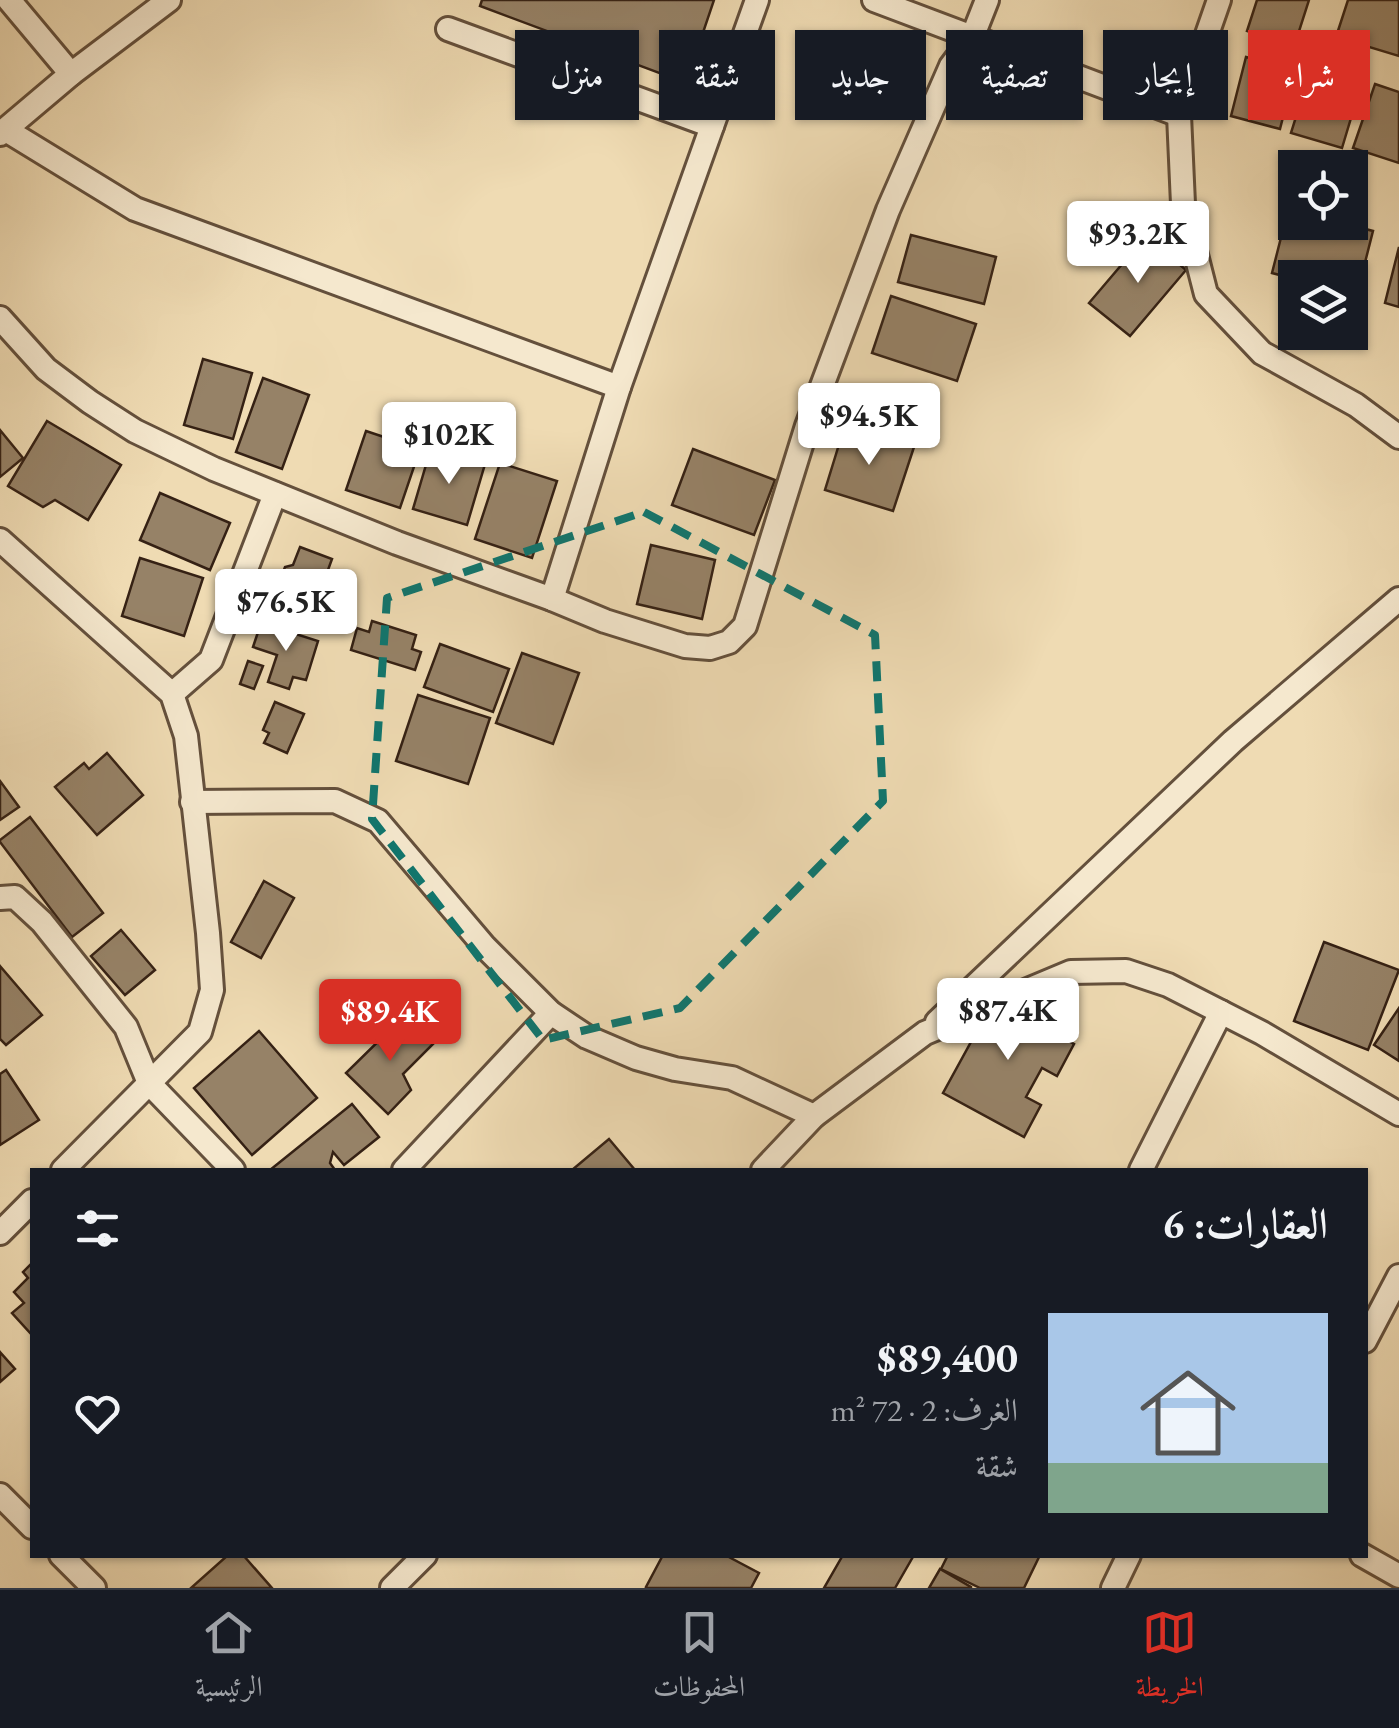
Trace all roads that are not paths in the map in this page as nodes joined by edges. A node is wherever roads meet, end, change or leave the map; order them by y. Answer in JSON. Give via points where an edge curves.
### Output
{"nodes":[{"id":1,"x":8,"y":0,"type":"edge"},
{"id":2,"x":169,"y":0,"type":"edge"},
{"id":3,"x":758,"y":0,"type":"edge"},
{"id":4,"x":874,"y":0,"type":"edge"},
{"id":5,"x":987,"y":0,"type":"edge"},
{"id":6,"x":1220,"y":0,"type":"edge"},
{"id":7,"x":448,"y":29,"type":"dead end"},
{"id":8,"x":951,"y":30,"type":"edge"},
{"id":9,"x":975,"y":30,"type":"edge"},
{"id":10,"x":1209,"y":30,"type":"edge"},
{"id":11,"x":72,"y":74,"type":"junction"},
{"id":12,"x":946,"y":80,"type":"edge"},
{"id":13,"x":1178,"y":120,"type":"edge"},
{"id":14,"x":712,"y":126,"type":"junction"},
{"id":15,"x":3,"y":132,"type":"edge"},
{"id":16,"x":0,"y":318,"type":"edge"},
{"id":17,"x":620,"y":387,"type":"junction"},
{"id":18,"x":1399,"y":438,"type":"edge"},
{"id":19,"x":275,"y":494,"type":"junction"},
{"id":20,"x":0,"y":540,"type":"edge"},
{"id":21,"x":552,"y":599,"type":"junction"},
{"id":22,"x":1399,"y":599,"type":"edge"},
{"id":23,"x":172,"y":694,"type":"junction"},
{"id":24,"x":192,"y":802,"type":"junction"},
{"id":25,"x":5,"y":892,"type":"edge"},
{"id":26,"x":1221,"y":1012,"type":"junction"},
{"id":27,"x":551,"y":1013,"type":"junction"},
{"id":28,"x":925,"y":1033,"type":"junction"},
{"id":29,"x":148,"y":1083,"type":"junction"},
{"id":30,"x":1399,"y":1114,"type":"edge"},
{"id":31,"x":814,"y":1116,"type":"junction"},
{"id":32,"x":65,"y":1168,"type":"edge"},
{"id":33,"x":231,"y":1168,"type":"edge"},
{"id":34,"x":406,"y":1168,"type":"edge"},
{"id":35,"x":766,"y":1168,"type":"edge"},
{"id":36,"x":1142,"y":1168,"type":"edge"},
{"id":37,"x":30,"y":1202,"type":"edge"},
{"id":38,"x":0,"y":1233,"type":"edge"},
{"id":39,"x":1399,"y":1276,"type":"edge"},
{"id":40,"x":1368,"y":1335,"type":"edge"},
{"id":41,"x":0,"y":1495,"type":"edge"},
{"id":42,"x":30,"y":1525,"type":"edge"},
{"id":43,"x":64,"y":1558,"type":"edge"},
{"id":44,"x":422,"y":1558,"type":"edge"},
{"id":45,"x":1128,"y":1558,"type":"edge"},
{"id":46,"x":1367,"y":1558,"type":"edge"},
{"id":47,"x":1399,"y":1576,"type":"edge"},
{"id":48,"x":94,"y":1588,"type":"edge"},
{"id":49,"x":392,"y":1588,"type":"edge"},
{"id":50,"x":1113,"y":1588,"type":"edge"}],
"edges":[{"from":1,"to":11,"type":"street"},
{"from":2,"to":11,"type":"street"},
{"from":3,"to":14,"type":"street"},
{"from":4,"to":8,"type":"street"},
{"from":5,"to":9,"type":"street"},
{"from":6,"to":10,"type":"street"},
{"from":7,"to":14,"type":"street"},
{"from":11,"to":15,"type":"street"},
{"from":12,"to":21,"type":"street","via":[[888,210],[807,426],[745,626],[729,642],[685,646]]},
{"from":13,"to":18,"type":"street","via":[[1183,204],[1206,294],[1262,353]]},
{"from":14,"to":17,"type":"street"},
{"from":15,"to":17,"type":"street","via":[[135,208]]},
{"from":16,"to":19,"type":"street","via":[[46,369],[120,422]]},
{"from":17,"to":21,"type":"street"},
{"from":19,"to":21,"type":"street"},
{"from":19,"to":23,"type":"street","via":[[210,660]]},
{"from":20,"to":23,"type":"street"},
{"from":22,"to":28,"type":"street","via":[[1234,742]]},
{"from":23,"to":24,"type":"street","via":[[186,736]]},
{"from":24,"to":27,"type":"street","via":[[335,801],[378,822],[484,947]]},
{"from":24,"to":29,"type":"street","via":[[212,990],[200,1032]]},
{"from":25,"to":29,"type":"street","via":[[42,922],[126,1027]]},
{"from":26,"to":28,"type":"street","via":[[1126,971],[1072,972]]},
{"from":26,"to":30,"type":"street"},
{"from":26,"to":36,"type":"street"},
{"from":27,"to":31,"type":"street","via":[[636,1058],[732,1078]]},
{"from":27,"to":34,"type":"street"},
{"from":28,"to":31,"type":"street"},
{"from":29,"to":32,"type":"street"},
{"from":29,"to":33,"type":"street"},
{"from":31,"to":35,"type":"street"},
{"from":37,"to":38,"type":"street"},
{"from":39,"to":40,"type":"street"},
{"from":41,"to":42,"type":"street"},
{"from":43,"to":48,"type":"street"},
{"from":44,"to":49,"type":"street"},
{"from":45,"to":50,"type":"street"},
{"from":46,"to":47,"type":"street"}]}
